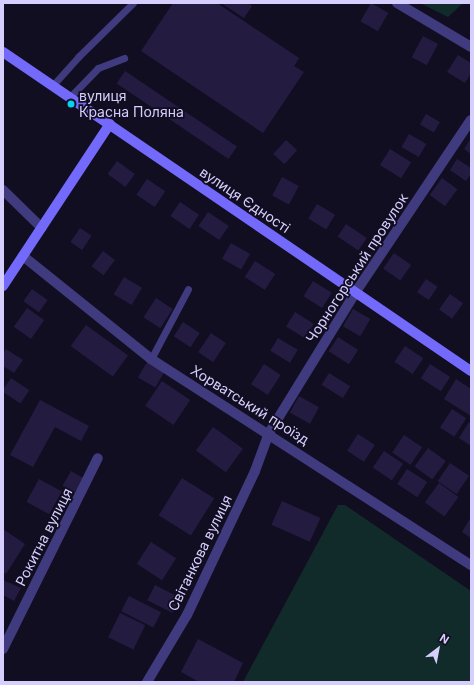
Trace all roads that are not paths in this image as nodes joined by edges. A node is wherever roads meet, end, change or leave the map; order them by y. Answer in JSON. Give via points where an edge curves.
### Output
{"nodes":[{"id":1,"x":133,"y":3,"type":"edge"},
{"id":2,"x":397,"y":3,"type":"edge"},
{"id":3,"x":470,"y":45,"type":"edge"},
{"id":4,"x":3,"y":52,"type":"edge"},
{"id":5,"x":124,"y":58,"type":"dead end"},
{"id":6,"x":53,"y":85,"type":"junction"},
{"id":7,"x":70,"y":97,"type":"junction"},
{"id":8,"x":471,"y":120,"type":"edge"},
{"id":9,"x":110,"y":124,"type":"junction"},
{"id":10,"x":3,"y":190,"type":"edge"},
{"id":11,"x":42,"y":228,"type":"junction"},
{"id":12,"x":23,"y":256,"type":"junction"},
{"id":13,"x":3,"y":286,"type":"edge"},
{"id":14,"x":188,"y":289,"type":"dead end"},
{"id":15,"x":355,"y":293,"type":"junction"},
{"id":16,"x":151,"y":359,"type":"junction"},
{"id":17,"x":471,"y":371,"type":"edge"},
{"id":18,"x":269,"y":433,"type":"junction"},
{"id":19,"x":98,"y":458,"type":"dead end"},
{"id":20,"x":471,"y":565,"type":"edge"},
{"id":21,"x":3,"y":649,"type":"edge"},
{"id":22,"x":147,"y":682,"type":"edge"}],
"edges":[{"from":1,"to":6,"type":"lane"},
{"from":2,"to":3,"type":"street"},
{"from":4,"to":6,"type":"main road","name":"вулиця Єдності"},
{"from":5,"to":7,"type":"lane","via":[[98,68]]},
{"from":6,"to":7,"type":"main road","name":"вулиця Єдності"},
{"from":7,"to":9,"type":"main road","name":"вулиця Єдності"},
{"from":8,"to":15,"type":"street","name":"Чорногорський провулок"},
{"from":9,"to":11,"type":"main road"},
{"from":9,"to":15,"type":"main road","name":"вулиця Єдності"},
{"from":10,"to":11,"type":"street"},
{"from":11,"to":12,"type":"main road"},
{"from":12,"to":13,"type":"main road"},
{"from":12,"to":16,"type":"street","name":"Хорватський проїзд"},
{"from":14,"to":16,"type":"lane"},
{"from":15,"to":17,"type":"main road","name":"вулиця Єдності"},
{"from":15,"to":18,"type":"street","name":"Чорногорський провулок"},
{"from":16,"to":18,"type":"street","name":"Хорватський проїзд"},
{"from":18,"to":20,"type":"street","name":"Хорватський проїзд"},
{"from":18,"to":22,"type":"street","name":"Світанкова вулиця","via":[[255,471],[186,615]]},
{"from":19,"to":21,"type":"street","name":"Рокитна вулиця"}]}
